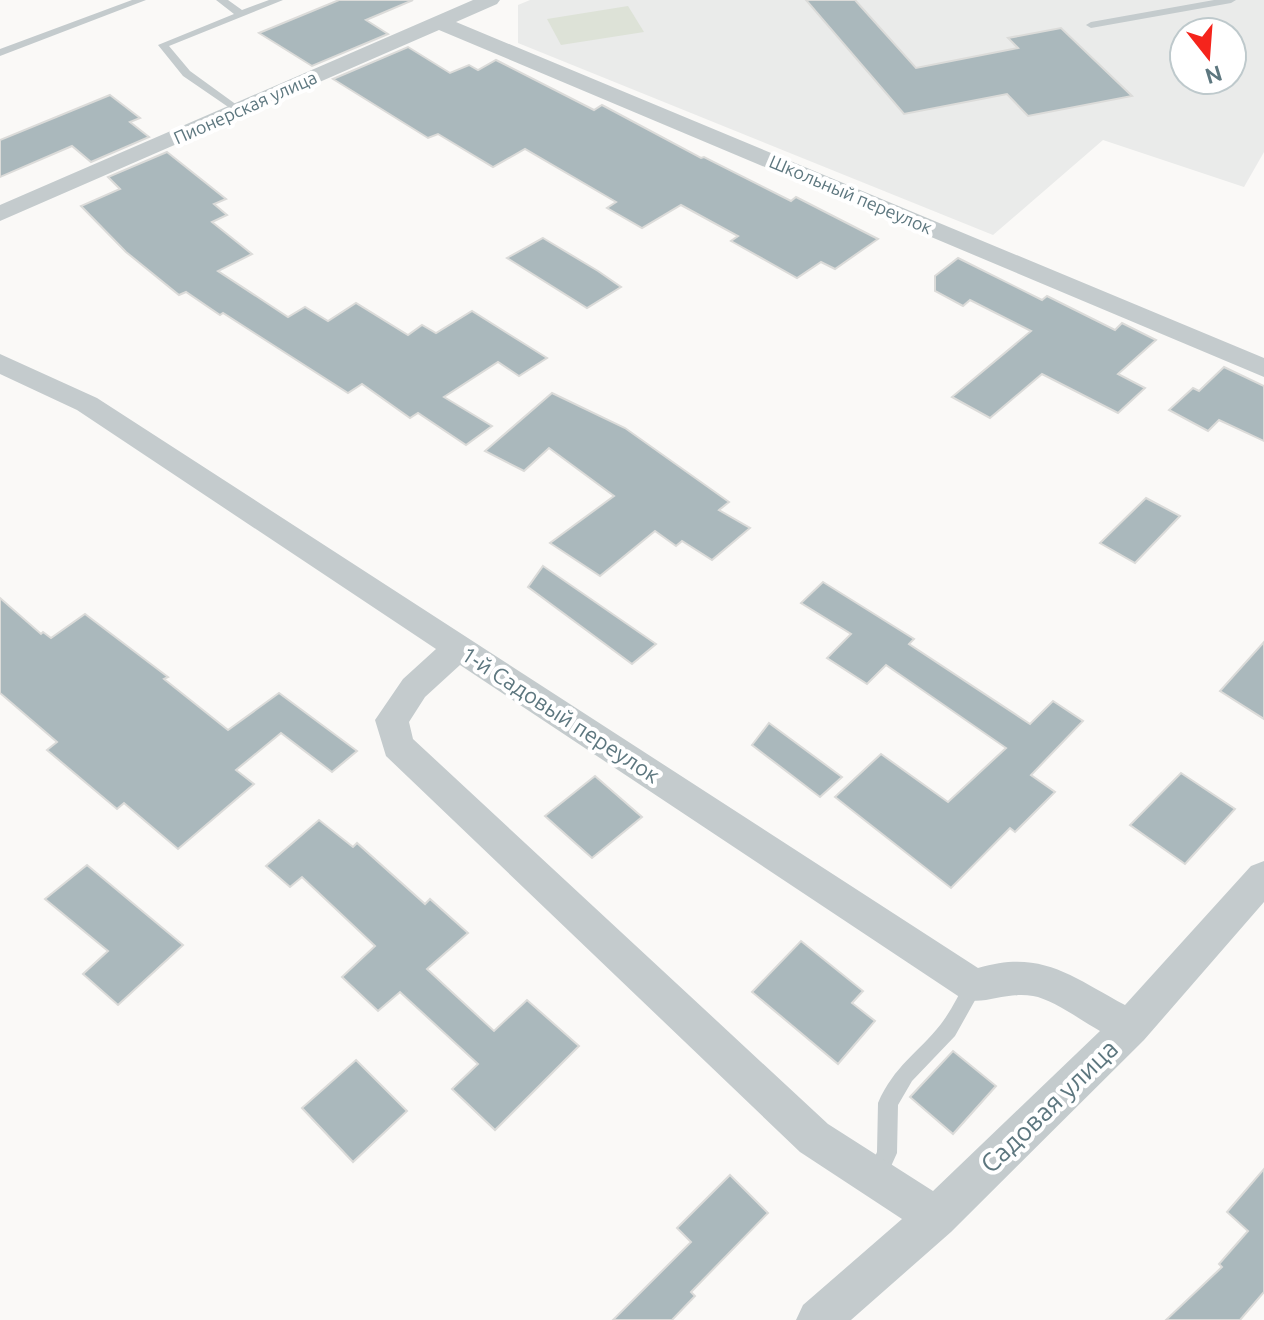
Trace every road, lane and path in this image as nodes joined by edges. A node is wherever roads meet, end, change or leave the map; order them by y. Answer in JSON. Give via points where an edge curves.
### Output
{"nodes":[{"id":1,"x":141,"y":0,"type":"edge"},
{"id":2,"x":221,"y":0,"type":"edge"},
{"id":3,"x":278,"y":0,"type":"edge"},
{"id":4,"x":490,"y":0,"type":"edge"},
{"id":5,"x":1231,"y":0,"type":"edge"},
{"id":6,"x":241,"y":14,"type":"junction"},
{"id":7,"x":438,"y":22,"type":"junction"},
{"id":8,"x":1091,"y":25,"type":"dead end"},
{"id":9,"x":0,"y":53,"type":"edge"},
{"id":10,"x":237,"y":110,"type":"junction"},
{"id":11,"x":0,"y":214,"type":"edge"},
{"id":12,"x":0,"y":363,"type":"edge"},
{"id":13,"x":1264,"y":368,"type":"edge"},
{"id":14,"x":460,"y":647,"type":"junction"},
{"id":15,"x":1264,"y":877,"type":"edge"},
{"id":16,"x":974,"y":986,"type":"junction"},
{"id":17,"x":1130,"y":1027,"type":"junction"},
{"id":18,"x":876,"y":1178,"type":"junction"},
{"id":19,"x":936,"y":1217,"type":"junction"},
{"id":20,"x":818,"y":1320,"type":"edge"}],
"edges":[{"from":1,"to":9,"type":"lane"},
{"from":2,"to":6,"type":"lane"},
{"from":3,"to":6,"type":"lane"},
{"from":4,"to":7,"type":"street","name":"Пионерская улица"},
{"from":5,"to":8,"type":"lane"},
{"from":6,"to":10,"type":"lane","via":[[163,45],[190,78]]},
{"from":7,"to":10,"type":"street","name":"Пионерская улица"},
{"from":7,"to":13,"type":"street","name":"Школьный переулок"},
{"from":10,"to":11,"type":"street","name":"Пионерская улица"},
{"from":12,"to":14,"type":"street","name":"1-й Садовый переулок","via":[[87,404]]},
{"from":14,"to":16,"type":"street","name":"1-й Садовый переулок"},
{"from":14,"to":18,"type":"street","via":[[414,688],[392,720],[398,746],[814,1138]]},
{"from":15,"to":17,"type":"street","name":"Садовая улица"},
{"from":16,"to":17,"type":"street","via":[[1004,977],[1041,979]]},
{"from":16,"to":18,"type":"lane","via":[[948,1030],[905,1074],[888,1103],[887,1153]]},
{"from":17,"to":19,"type":"street","name":"Садовая улица"},
{"from":18,"to":19,"type":"street"},
{"from":19,"to":20,"type":"street","name":"Садовая улица"}]}
